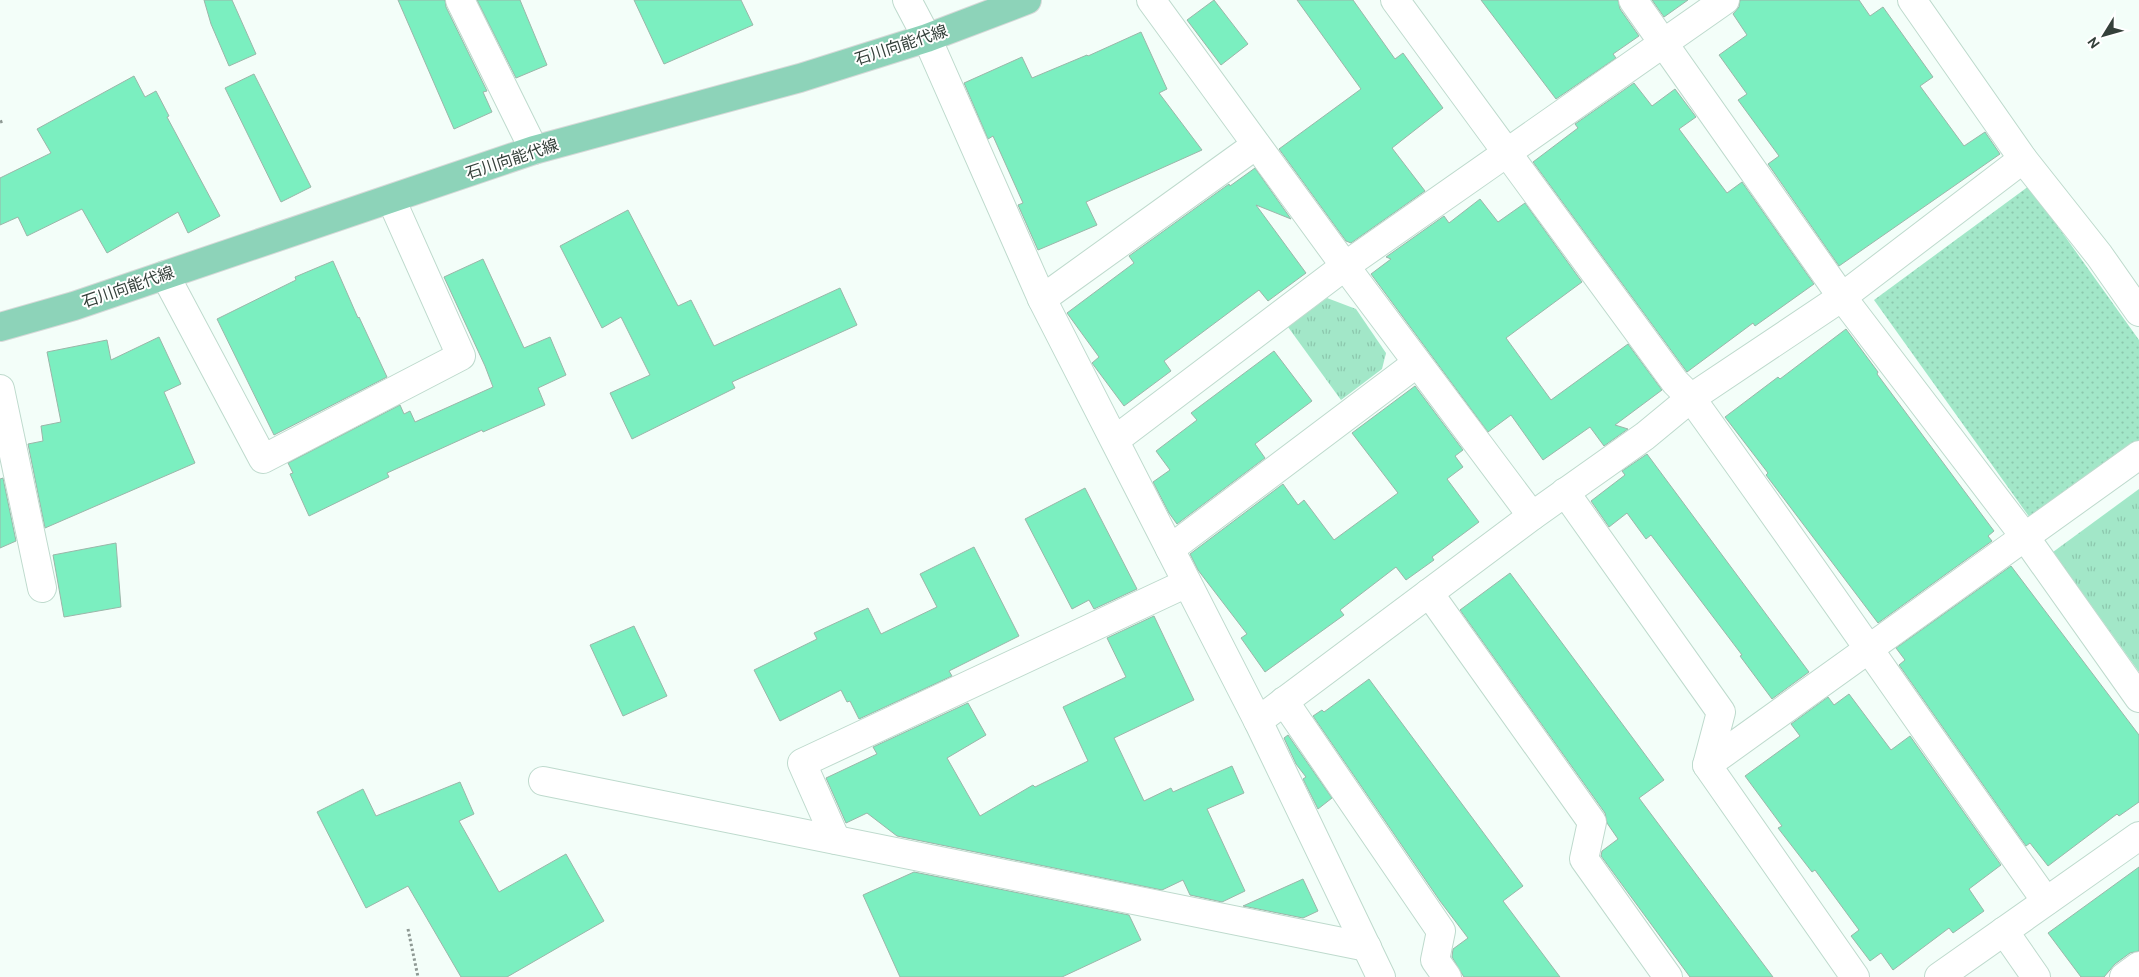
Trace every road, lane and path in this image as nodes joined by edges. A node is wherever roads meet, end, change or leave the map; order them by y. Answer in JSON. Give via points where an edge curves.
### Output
{"nodes":[{"id":1,"x":460,"y":0,"type":"edge"},
{"id":2,"x":907,"y":0,"type":"edge"},
{"id":3,"x":1027,"y":0,"type":"edge"},
{"id":4,"x":1151,"y":0,"type":"edge"},
{"id":5,"x":1395,"y":0,"type":"edge"},
{"id":6,"x":1633,"y":0,"type":"edge"},
{"id":7,"x":1725,"y":0,"type":"edge"},
{"id":8,"x":1912,"y":0,"type":"edge"},
{"id":9,"x":927,"y":38,"type":"junction"},
{"id":10,"x":1664,"y":43,"type":"junction"},
{"id":11,"x":1256,"y":145,"type":"junction"},
{"id":12,"x":534,"y":150,"type":"junction"},
{"id":13,"x":1508,"y":152,"type":"junction"},
{"id":14,"x":2023,"y":159,"type":"junction"},
{"id":15,"x":392,"y":199,"type":"junction"},
{"id":16,"x":1345,"y":266,"type":"junction"},
{"id":17,"x":165,"y":275,"type":"junction"},
{"id":18,"x":1842,"y":297,"type":"junction"},
{"id":19,"x":1042,"y":299,"type":"junction"},
{"id":20,"x":2139,"y":312,"type":"edge"},
{"id":21,"x":0,"y":328,"type":"edge"},
{"id":22,"x":1417,"y":363,"type":"junction"},
{"id":23,"x":0,"y":389,"type":"edge"},
{"id":24,"x":1691,"y":398,"type":"junction"},
{"id":25,"x":1115,"y":440,"type":"junction"},
{"id":26,"x":2139,"y":455,"type":"edge"},
{"id":27,"x":1564,"y":492,"type":"junction"},
{"id":28,"x":1532,"y":516,"type":"junction"},
{"id":29,"x":2026,"y":537,"type":"junction"},
{"id":30,"x":1170,"y":549,"type":"junction"},
{"id":31,"x":1187,"y":583,"type":"junction"},
{"id":32,"x":42,"y":588,"type":"dead end"},
{"id":33,"x":1429,"y":593,"type":"junction"},
{"id":34,"x":1868,"y":650,"type":"junction"},
{"id":35,"x":2139,"y":698,"type":"edge"},
{"id":36,"x":1284,"y":701,"type":"junction"},
{"id":37,"x":1258,"y":721,"type":"junction"},
{"id":38,"x":1707,"y":764,"type":"junction"},
{"id":39,"x":543,"y":781,"type":"dead end"},
{"id":40,"x":2139,"y":836,"type":"edge"},
{"id":41,"x":836,"y":840,"type":"junction"},
{"id":42,"x":2046,"y":901,"type":"junction"},
{"id":43,"x":408,"y":929,"type":"dead end"},
{"id":44,"x":2004,"y":931,"type":"junction"},
{"id":45,"x":1367,"y":947,"type":"junction"},
{"id":46,"x":2139,"y":966,"type":"edge"},
{"id":47,"x":418,"y":977,"type":"edge"},
{"id":48,"x":1382,"y":977,"type":"edge"},
{"id":49,"x":1447,"y":977,"type":"edge"},
{"id":50,"x":1668,"y":977,"type":"edge"},
{"id":51,"x":1855,"y":977,"type":"edge"},
{"id":52,"x":1939,"y":977,"type":"edge"},
{"id":53,"x":2036,"y":977,"type":"edge"},
{"id":54,"x":2124,"y":977,"type":"edge"}],
"edges":[{"from":1,"to":12,"type":"street"},
{"from":2,"to":9,"type":"street"},
{"from":3,"to":9,"type":"main road","name":"石川向能代線"},
{"from":4,"to":11,"type":"street"},
{"from":5,"to":13,"type":"street"},
{"from":6,"to":10,"type":"street"},
{"from":7,"to":10,"type":"street"},
{"from":8,"to":14,"type":"street"},
{"from":9,"to":12,"type":"main road","name":"石川向能代線","via":[[800,78]]},
{"from":9,"to":19,"type":"street"},
{"from":10,"to":13,"type":"street"},
{"from":10,"to":18,"type":"street"},
{"from":11,"to":16,"type":"street"},
{"from":11,"to":19,"type":"street"},
{"from":12,"to":15,"type":"main road","name":"石川向能代線"},
{"from":13,"to":16,"type":"street"},
{"from":13,"to":24,"type":"street","via":[[1675,382]]},
{"from":14,"to":18,"type":"street"},
{"from":14,"to":20,"type":"street","via":[[2099,255]]},
{"from":15,"to":17,"type":"main road","name":"石川向能代線"},
{"from":15,"to":17,"type":"street","via":[[461,356],[263,459]]},
{"from":16,"to":22,"type":"street"},
{"from":16,"to":25,"type":"street"},
{"from":17,"to":21,"type":"main road","name":"石川向能代線"},
{"from":18,"to":24,"type":"street"},
{"from":18,"to":29,"type":"street"},
{"from":19,"to":25,"type":"street"},
{"from":22,"to":28,"type":"street"},
{"from":22,"to":30,"type":"street"},
{"from":23,"to":32,"type":"street"},
{"from":24,"to":27,"type":"street","via":[[1645,436]]},
{"from":24,"to":34,"type":"street","via":[[1832,594]]},
{"from":25,"to":30,"type":"street"},
{"from":26,"to":29,"type":"street"},
{"from":27,"to":28,"type":"street"},
{"from":27,"to":38,"type":"street","via":[[1721,712]]},
{"from":28,"to":33,"type":"street"},
{"from":29,"to":34,"type":"street"},
{"from":29,"to":35,"type":"street"},
{"from":30,"to":31,"type":"street"},
{"from":31,"to":37,"type":"street"},
{"from":31,"to":41,"type":"street","via":[[802,763]]},
{"from":33,"to":36,"type":"street"},
{"from":33,"to":50,"type":"street","via":[[1592,822],[1584,859]]},
{"from":34,"to":38,"type":"street"},
{"from":34,"to":42,"type":"street"},
{"from":36,"to":37,"type":"street"},
{"from":36,"to":49,"type":"street","via":[[1441,931],[1435,960]]},
{"from":37,"to":45,"type":"street"},
{"from":38,"to":51,"type":"street"},
{"from":39,"to":41,"type":"street"},
{"from":40,"to":42,"type":"street"},
{"from":41,"to":45,"type":"street"},
{"from":42,"to":44,"type":"street"},
{"from":43,"to":47,"type":"path"},
{"from":44,"to":52,"type":"street"},
{"from":44,"to":53,"type":"street"},
{"from":45,"to":48,"type":"street"},
{"from":46,"to":54,"type":"street"}]}
